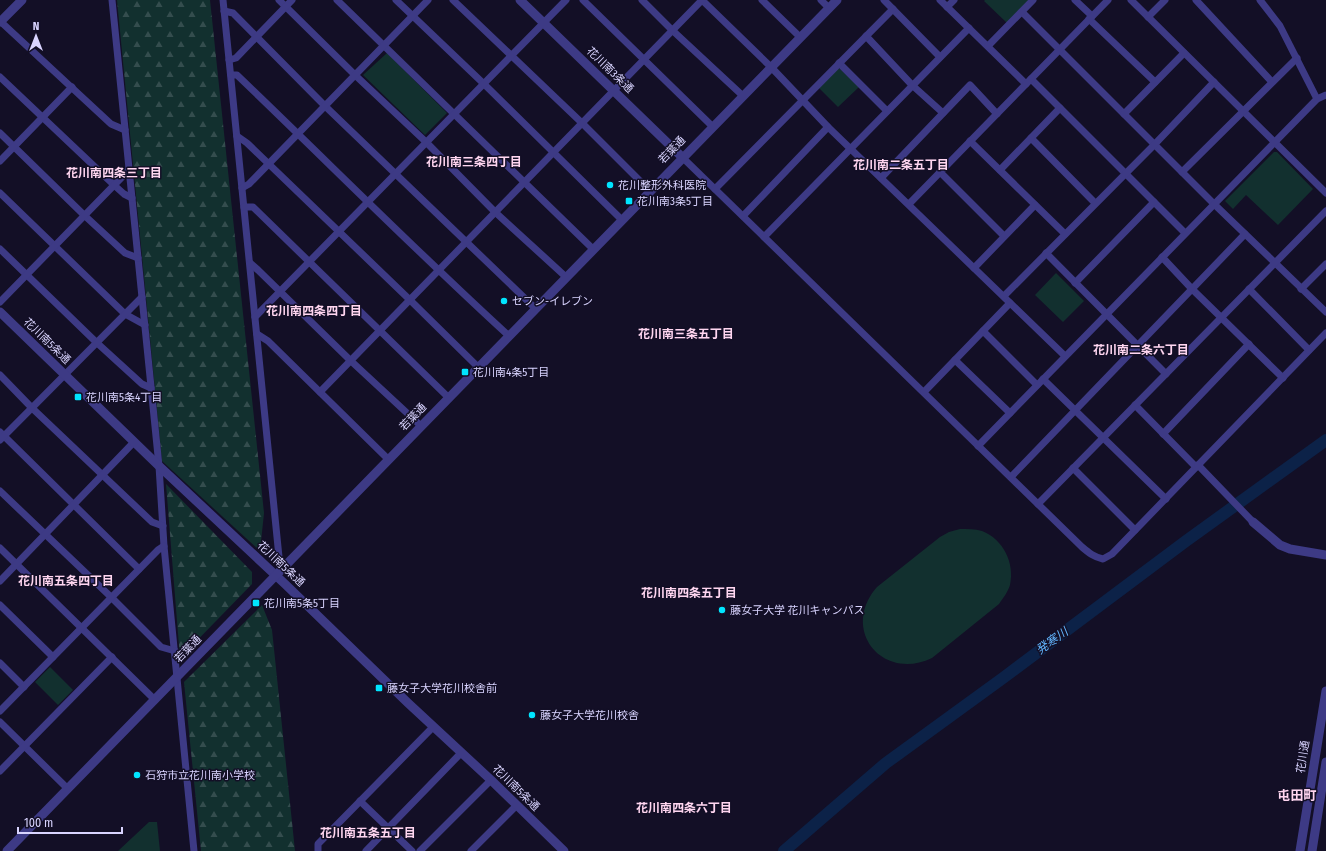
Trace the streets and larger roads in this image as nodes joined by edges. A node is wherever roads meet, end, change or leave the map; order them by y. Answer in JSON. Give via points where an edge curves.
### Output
{"nodes":[{"id":1,"x":22,"y":0,"type":"edge"},
{"id":2,"x":112,"y":0,"type":"edge"},
{"id":3,"x":223,"y":0,"type":"edge"},
{"id":4,"x":279,"y":0,"type":"edge"},
{"id":5,"x":292,"y":0,"type":"edge"},
{"id":6,"x":338,"y":0,"type":"edge"},
{"id":7,"x":396,"y":0,"type":"edge"},
{"id":8,"x":428,"y":0,"type":"edge"},
{"id":9,"x":453,"y":0,"type":"edge"},
{"id":10,"x":520,"y":0,"type":"edge"},
{"id":11,"x":566,"y":0,"type":"edge"},
{"id":12,"x":583,"y":0,"type":"edge"},
{"id":13,"x":642,"y":0,"type":"edge"},
{"id":14,"x":702,"y":0,"type":"edge"},
{"id":15,"x":762,"y":0,"type":"edge"},
{"id":16,"x":821,"y":0,"type":"edge"},
{"id":17,"x":837,"y":0,"type":"edge"},
{"id":18,"x":884,"y":0,"type":"edge"},
{"id":19,"x":940,"y":0,"type":"edge"},
{"id":20,"x":954,"y":0,"type":"edge"},
{"id":21,"x":1033,"y":0,"type":"edge"},
{"id":22,"x":1076,"y":0,"type":"edge"},
{"id":23,"x":1108,"y":0,"type":"edge"},
{"id":24,"x":1131,"y":0,"type":"edge"},
{"id":25,"x":1164,"y":0,"type":"edge"},
{"id":26,"x":1196,"y":0,"type":"edge"},
{"id":27,"x":1260,"y":0,"type":"edge"},
{"id":28,"x":286,"y":6,"type":"junction"},
{"id":29,"x":947,"y":7,"type":"junction"},
{"id":30,"x":829,"y":8,"type":"junction"},
{"id":31,"x":892,"y":9,"type":"junction"},
{"id":32,"x":224,"y":11,"type":"junction"},
{"id":33,"x":1022,"y":12,"type":"junction"},
{"id":34,"x":412,"y":16,"type":"junction"},
{"id":35,"x":1148,"y":17,"type":"junction"},
{"id":36,"x":1091,"y":18,"type":"junction"},
{"id":37,"x":0,"y":22,"type":"edge"},
{"id":38,"x":544,"y":23,"type":"junction"},
{"id":39,"x":969,"y":28,"type":"junction"},
{"id":40,"x":672,"y":30,"type":"junction"},
{"id":41,"x":256,"y":36,"type":"junction"},
{"id":42,"x":866,"y":36,"type":"junction"},
{"id":43,"x":800,"y":37,"type":"junction"},
{"id":44,"x":384,"y":45,"type":"junction"},
{"id":45,"x":988,"y":46,"type":"junction"},
{"id":46,"x":1059,"y":50,"type":"junction"},
{"id":47,"x":1184,"y":53,"type":"junction"},
{"id":48,"x":512,"y":55,"type":"junction"},
{"id":49,"x":940,"y":57,"type":"junction"},
{"id":50,"x":1297,"y":58,"type":"junction"},
{"id":51,"x":644,"y":59,"type":"junction"},
{"id":52,"x":229,"y":60,"type":"junction"},
{"id":53,"x":839,"y":63,"type":"junction"},
{"id":54,"x":771,"y":67,"type":"junction"},
{"id":55,"x":231,"y":75,"type":"junction"},
{"id":56,"x":355,"y":75,"type":"junction"},
{"id":57,"x":0,"y":77,"type":"edge"},
{"id":58,"x":1029,"y":81,"type":"junction"},
{"id":59,"x":1155,"y":82,"type":"junction"},
{"id":60,"x":1214,"y":82,"type":"junction"},
{"id":61,"x":1272,"y":82,"type":"junction"},
{"id":62,"x":484,"y":84,"type":"junction"},
{"id":63,"x":912,"y":85,"type":"junction"},
{"id":64,"x":72,"y":87,"type":"junction"},
{"id":65,"x":613,"y":91,"type":"junction"},
{"id":66,"x":1326,"y":95,"type":"edge"},
{"id":67,"x":743,"y":96,"type":"junction"},
{"id":68,"x":1317,"y":98,"type":"junction"},
{"id":69,"x":802,"y":101,"type":"junction"},
{"id":70,"x":325,"y":106,"type":"junction"},
{"id":71,"x":1060,"y":108,"type":"junction"},
{"id":72,"x":886,"y":111,"type":"junction"},
{"id":73,"x":1243,"y":111,"type":"junction"},
{"id":74,"x":455,"y":113,"type":"junction"},
{"id":75,"x":943,"y":113,"type":"junction"},
{"id":76,"x":997,"y":114,"type":"junction"},
{"id":77,"x":1124,"y":114,"type":"junction"},
{"id":78,"x":42,"y":118,"type":"junction"},
{"id":79,"x":582,"y":123,"type":"junction"},
{"id":80,"x":712,"y":126,"type":"junction"},
{"id":81,"x":828,"y":127,"type":"junction"},
{"id":82,"x":125,"y":130,"type":"junction"},
{"id":83,"x":0,"y":133,"type":"edge"},
{"id":84,"x":298,"y":134,"type":"junction"},
{"id":85,"x":237,"y":136,"type":"junction"},
{"id":86,"x":1031,"y":138,"type":"junction"},
{"id":87,"x":970,"y":141,"type":"junction"},
{"id":88,"x":426,"y":142,"type":"junction"},
{"id":89,"x":1274,"y":142,"type":"junction"},
{"id":90,"x":1154,"y":145,"type":"junction"},
{"id":91,"x":14,"y":146,"type":"junction"},
{"id":92,"x":850,"y":148,"type":"junction"},
{"id":93,"x":553,"y":153,"type":"junction"},
{"id":94,"x":682,"y":157,"type":"junction"},
{"id":95,"x":0,"y":160,"type":"edge"},
{"id":96,"x":268,"y":164,"type":"junction"},
{"id":97,"x":129,"y":170,"type":"junction"},
{"id":98,"x":1000,"y":170,"type":"junction"},
{"id":99,"x":940,"y":172,"type":"junction"},
{"id":100,"x":1182,"y":172,"type":"junction"},
{"id":101,"x":396,"y":173,"type":"junction"},
{"id":102,"x":1125,"y":173,"type":"junction"},
{"id":103,"x":881,"y":178,"type":"junction"},
{"id":104,"x":525,"y":182,"type":"junction"},
{"id":105,"x":114,"y":185,"type":"junction"},
{"id":106,"x":242,"y":188,"type":"junction"},
{"id":107,"x":715,"y":189,"type":"junction"},
{"id":108,"x":650,"y":191,"type":"junction"},
{"id":109,"x":1326,"y":192,"type":"edge"},
{"id":110,"x":0,"y":193,"type":"edge"},
{"id":111,"x":132,"y":198,"type":"junction"},
{"id":112,"x":368,"y":202,"type":"junction"},
{"id":113,"x":1154,"y":202,"type":"junction"},
{"id":114,"x":1095,"y":203,"type":"junction"},
{"id":115,"x":909,"y":204,"type":"junction"},
{"id":116,"x":1214,"y":204,"type":"junction"},
{"id":117,"x":1035,"y":205,"type":"junction"},
{"id":118,"x":244,"y":207,"type":"junction"},
{"id":119,"x":1326,"y":211,"type":"edge"},
{"id":120,"x":495,"y":212,"type":"junction"},
{"id":121,"x":84,"y":215,"type":"junction"},
{"id":122,"x":742,"y":216,"type":"junction"},
{"id":123,"x":622,"y":220,"type":"junction"},
{"id":124,"x":339,"y":232,"type":"junction"},
{"id":125,"x":1185,"y":233,"type":"junction"},
{"id":126,"x":1065,"y":234,"type":"junction"},
{"id":127,"x":1245,"y":234,"type":"junction"},
{"id":128,"x":1004,"y":236,"type":"junction"},
{"id":129,"x":764,"y":238,"type":"junction"},
{"id":130,"x":466,"y":242,"type":"junction"},
{"id":131,"x":55,"y":245,"type":"junction"},
{"id":132,"x":0,"y":249,"type":"edge"},
{"id":133,"x":593,"y":249,"type":"junction"},
{"id":134,"x":1046,"y":253,"type":"junction"},
{"id":135,"x":1162,"y":257,"type":"junction"},
{"id":136,"x":138,"y":258,"type":"junction"},
{"id":137,"x":309,"y":262,"type":"junction"},
{"id":138,"x":250,"y":263,"type":"junction"},
{"id":139,"x":1274,"y":263,"type":"junction"},
{"id":140,"x":1326,"y":264,"type":"edge"},
{"id":141,"x":974,"y":268,"type":"junction"},
{"id":142,"x":438,"y":271,"type":"junction"},
{"id":143,"x":26,"y":275,"type":"junction"},
{"id":144,"x":566,"y":278,"type":"junction"},
{"id":145,"x":1075,"y":283,"type":"junction"},
{"id":146,"x":1192,"y":289,"type":"junction"},
{"id":147,"x":1249,"y":289,"type":"junction"},
{"id":148,"x":1302,"y":289,"type":"junction"},
{"id":149,"x":280,"y":292,"type":"junction"},
{"id":150,"x":142,"y":296,"type":"junction"},
{"id":151,"x":1004,"y":296,"type":"junction"},
{"id":152,"x":410,"y":300,"type":"junction"},
{"id":153,"x":0,"y":302,"type":"edge"},
{"id":154,"x":1010,"y":303,"type":"junction"},
{"id":155,"x":536,"y":308,"type":"junction"},
{"id":156,"x":0,"y":312,"type":"edge"},
{"id":157,"x":1326,"y":312,"type":"edge"},
{"id":158,"x":125,"y":314,"type":"junction"},
{"id":159,"x":1107,"y":314,"type":"junction"},
{"id":160,"x":255,"y":317,"type":"junction"},
{"id":161,"x":1221,"y":317,"type":"junction"},
{"id":162,"x":144,"y":325,"type":"junction"},
{"id":163,"x":379,"y":331,"type":"junction"},
{"id":164,"x":983,"y":331,"type":"junction"},
{"id":165,"x":1326,"y":333,"type":"edge"},
{"id":166,"x":257,"y":334,"type":"junction"},
{"id":167,"x":509,"y":336,"type":"junction"},
{"id":168,"x":96,"y":342,"type":"junction"},
{"id":169,"x":1249,"y":344,"type":"junction"},
{"id":170,"x":1138,"y":345,"type":"junction"},
{"id":171,"x":1310,"y":350,"type":"junction"},
{"id":172,"x":1065,"y":356,"type":"junction"},
{"id":173,"x":351,"y":360,"type":"junction"},
{"id":174,"x":955,"y":360,"type":"junction"},
{"id":175,"x":478,"y":367,"type":"junction"},
{"id":176,"x":64,"y":374,"type":"junction"},
{"id":177,"x":1166,"y":374,"type":"junction"},
{"id":178,"x":0,"y":375,"type":"edge"},
{"id":179,"x":1044,"y":378,"type":"junction"},
{"id":180,"x":1283,"y":378,"type":"junction"},
{"id":181,"x":1037,"y":385,"type":"junction"},
{"id":182,"x":151,"y":388,"type":"junction"},
{"id":183,"x":320,"y":392,"type":"junction"},
{"id":184,"x":924,"y":392,"type":"junction"},
{"id":185,"x":449,"y":398,"type":"junction"},
{"id":186,"x":1135,"y":405,"type":"junction"},
{"id":187,"x":32,"y":408,"type":"junction"},
{"id":188,"x":1076,"y":410,"type":"junction"},
{"id":189,"x":1010,"y":413,"type":"junction"},
{"id":190,"x":421,"y":426,"type":"junction"},
{"id":191,"x":1163,"y":434,"type":"junction"},
{"id":192,"x":1,"y":436,"type":"edge"},
{"id":193,"x":1104,"y":437,"type":"junction"},
{"id":194,"x":134,"y":442,"type":"junction"},
{"id":195,"x":978,"y":446,"type":"junction"},
{"id":196,"x":389,"y":460,"type":"junction"},
{"id":197,"x":159,"y":466,"type":"junction"},
{"id":198,"x":1197,"y":466,"type":"junction"},
{"id":199,"x":1073,"y":468,"type":"junction"},
{"id":200,"x":103,"y":475,"type":"junction"},
{"id":201,"x":1011,"y":478,"type":"junction"},
{"id":202,"x":0,"y":490,"type":"edge"},
{"id":203,"x":1166,"y":499,"type":"junction"},
{"id":204,"x":74,"y":504,"type":"junction"},
{"id":205,"x":1038,"y":504,"type":"junction"},
{"id":206,"x":1253,"y":522,"type":"joint"},
{"id":207,"x":162,"y":526,"type":"junction"},
{"id":208,"x":1135,"y":530,"type":"junction"},
{"id":209,"x":46,"y":534,"type":"junction"},
{"id":210,"x":164,"y":546,"type":"junction"},
{"id":211,"x":0,"y":548,"type":"edge"},
{"id":212,"x":1326,"y":554,"type":"edge"},
{"id":213,"x":17,"y":564,"type":"junction"},
{"id":214,"x":139,"y":569,"type":"junction"},
{"id":215,"x":279,"y":573,"type":"junction"},
{"id":216,"x":0,"y":581,"type":"edge"},
{"id":217,"x":111,"y":597,"type":"junction"},
{"id":218,"x":0,"y":605,"type":"edge"},
{"id":219,"x":82,"y":627,"type":"junction"},
{"id":220,"x":175,"y":651,"type":"junction"},
{"id":221,"x":53,"y":657,"type":"junction"},
{"id":222,"x":112,"y":657,"type":"junction"},
{"id":223,"x":0,"y":663,"type":"edge"},
{"id":224,"x":177,"y":677,"type":"junction"},
{"id":225,"x":24,"y":686,"type":"junction"},
{"id":226,"x":1326,"y":692,"type":"edge"},
{"id":227,"x":155,"y":700,"type":"junction"},
{"id":228,"x":0,"y":711,"type":"edge"},
{"id":229,"x":0,"y":722,"type":"edge"},
{"id":230,"x":433,"y":727,"type":"junction"},
{"id":231,"x":25,"y":746,"type":"junction"},
{"id":232,"x":461,"y":753,"type":"junction"},
{"id":233,"x":1326,"y":762,"type":"edge"},
{"id":234,"x":0,"y":771,"type":"edge"},
{"id":235,"x":491,"y":780,"type":"junction"},
{"id":236,"x":68,"y":789,"type":"junction"},
{"id":237,"x":360,"y":801,"type":"junction"},
{"id":238,"x":517,"y":805,"type":"junction"},
{"id":239,"x":388,"y":828,"type":"junction"},
{"id":240,"x":7,"y":851,"type":"edge"},
{"id":241,"x":194,"y":851,"type":"edge"},
{"id":242,"x":318,"y":851,"type":"edge"},
{"id":243,"x":366,"y":851,"type":"edge"},
{"id":244,"x":412,"y":851,"type":"edge"},
{"id":245,"x":420,"y":851,"type":"edge"},
{"id":246,"x":471,"y":851,"type":"edge"},
{"id":247,"x":564,"y":851,"type":"edge"},
{"id":248,"x":1300,"y":851,"type":"edge"},
{"id":249,"x":1312,"y":851,"type":"edge"}],
"edges":[{"from":1,"to":37,"type":"street"},
{"from":2,"to":82,"type":"street"},
{"from":3,"to":32,"type":"street"},
{"from":4,"to":28,"type":"street"},
{"from":5,"to":28,"type":"street"},
{"from":6,"to":44,"type":"street"},
{"from":7,"to":34,"type":"street"},
{"from":8,"to":34,"type":"street"},
{"from":9,"to":48,"type":"street"},
{"from":10,"to":38,"type":"street","name":"花川南3条通"},
{"from":11,"to":38,"type":"street"},
{"from":12,"to":51,"type":"street"},
{"from":13,"to":40,"type":"street"},
{"from":14,"to":40,"type":"street"},
{"from":14,"to":54,"type":"street"},
{"from":15,"to":43,"type":"street"},
{"from":16,"to":30,"type":"street"},
{"from":17,"to":30,"type":"street","name":"若葉通"},
{"from":18,"to":31,"type":"street"},
{"from":19,"to":29,"type":"street"},
{"from":20,"to":29,"type":"street"},
{"from":21,"to":33,"type":"street"},
{"from":22,"to":36,"type":"street"},
{"from":23,"to":36,"type":"street"},
{"from":24,"to":35,"type":"street"},
{"from":25,"to":35,"type":"street"},
{"from":26,"to":61,"type":"street"},
{"from":27,"to":50,"type":"street","via":[[1280,26]]},
{"from":28,"to":41,"type":"street"},
{"from":28,"to":56,"type":"street"},
{"from":29,"to":39,"type":"street"},
{"from":30,"to":43,"type":"street","name":"若葉通"},
{"from":31,"to":42,"type":"street"},
{"from":31,"to":49,"type":"street"},
{"from":32,"to":41,"type":"street","via":[[233,13]]},
{"from":32,"to":52,"type":"street"},
{"from":33,"to":45,"type":"street"},
{"from":33,"to":46,"type":"street"},
{"from":34,"to":44,"type":"street"},
{"from":34,"to":62,"type":"street"},
{"from":35,"to":47,"type":"street"},
{"from":36,"to":46,"type":"street"},
{"from":36,"to":59,"type":"street"},
{"from":37,"to":64,"type":"street"},
{"from":38,"to":48,"type":"street"},
{"from":38,"to":65,"type":"street","name":"花川南3条通"},
{"from":39,"to":45,"type":"street"},
{"from":39,"to":49,"type":"street"},
{"from":40,"to":51,"type":"street"},
{"from":40,"to":67,"type":"street"},
{"from":41,"to":52,"type":"street","via":[[236,58]]},
{"from":41,"to":70,"type":"street"},
{"from":42,"to":53,"type":"street"},
{"from":42,"to":63,"type":"street"},
{"from":43,"to":54,"type":"street","name":"若葉通"},
{"from":44,"to":56,"type":"street"},
{"from":44,"to":74,"type":"street"},
{"from":45,"to":58,"type":"street"},
{"from":46,"to":58,"type":"street"},
{"from":46,"to":77,"type":"street"},
{"from":47,"to":59,"type":"street"},
{"from":47,"to":60,"type":"street"},
{"from":48,"to":62,"type":"street"},
{"from":48,"to":79,"type":"street"},
{"from":49,"to":63,"type":"street"},
{"from":50,"to":61,"type":"street"},
{"from":50,"to":68,"type":"street"},
{"from":51,"to":65,"type":"street"},
{"from":51,"to":80,"type":"street"},
{"from":52,"to":55,"type":"street"},
{"from":53,"to":69,"type":"street"},
{"from":53,"to":72,"type":"street"},
{"from":54,"to":67,"type":"street","name":"若葉通"},
{"from":54,"to":69,"type":"street"},
{"from":55,"to":84,"type":"street","via":[[237,76]]},
{"from":55,"to":85,"type":"street"},
{"from":56,"to":70,"type":"street"},
{"from":56,"to":88,"type":"street"},
{"from":57,"to":78,"type":"street"},
{"from":58,"to":71,"type":"street"},
{"from":58,"to":76,"type":"street"},
{"from":59,"to":77,"type":"street"},
{"from":60,"to":73,"type":"street"},
{"from":60,"to":90,"type":"street"},
{"from":61,"to":73,"type":"street"},
{"from":62,"to":74,"type":"street"},
{"from":62,"to":93,"type":"street"},
{"from":63,"to":72,"type":"street"},
{"from":63,"to":75,"type":"street"},
{"from":64,"to":78,"type":"street"},
{"from":64,"to":82,"type":"street","via":[[111,124]]},
{"from":65,"to":79,"type":"street"},
{"from":65,"to":94,"type":"street","name":"花川南3条通"},
{"from":66,"to":68,"type":"street"},
{"from":67,"to":80,"type":"street","name":"若葉通"},
{"from":68,"to":89,"type":"street"},
{"from":69,"to":81,"type":"street"},
{"from":69,"to":107,"type":"street"},
{"from":70,"to":84,"type":"street"},
{"from":70,"to":101,"type":"street"},
{"from":71,"to":86,"type":"street"},
{"from":71,"to":102,"type":"street"},
{"from":72,"to":92,"type":"street"},
{"from":73,"to":89,"type":"street"},
{"from":73,"to":100,"type":"street"},
{"from":74,"to":88,"type":"street"},
{"from":74,"to":104,"type":"street"},
{"from":75,"to":76,"type":"street","via":[[970,85]]},
{"from":75,"to":103,"type":"street"},
{"from":76,"to":87,"type":"street"},
{"from":77,"to":90,"type":"street"},
{"from":78,"to":91,"type":"street"},
{"from":78,"to":105,"type":"street"},
{"from":79,"to":93,"type":"street"},
{"from":79,"to":108,"type":"street"},
{"from":80,"to":94,"type":"street","name":"若葉通"},
{"from":81,"to":92,"type":"street"},
{"from":81,"to":122,"type":"street"},
{"from":82,"to":97,"type":"street"},
{"from":83,"to":91,"type":"street"},
{"from":84,"to":96,"type":"street"},
{"from":84,"to":112,"type":"street"},
{"from":85,"to":96,"type":"street"},
{"from":85,"to":106,"type":"street"},
{"from":86,"to":98,"type":"street"},
{"from":86,"to":114,"type":"street"},
{"from":87,"to":98,"type":"street"},
{"from":87,"to":99,"type":"street"},
{"from":88,"to":101,"type":"street"},
{"from":88,"to":120,"type":"street"},
{"from":89,"to":109,"type":"street"},
{"from":89,"to":116,"type":"street"},
{"from":90,"to":100,"type":"street"},
{"from":90,"to":102,"type":"street"},
{"from":91,"to":95,"type":"street"},
{"from":91,"to":121,"type":"street"},
{"from":92,"to":103,"type":"street"},
{"from":92,"to":129,"type":"street"},
{"from":93,"to":104,"type":"street"},
{"from":93,"to":123,"type":"street"},
{"from":94,"to":107,"type":"street"},
{"from":94,"to":108,"type":"street","name":"若葉通"},
{"from":96,"to":106,"type":"street"},
{"from":96,"to":124,"type":"street"},
{"from":97,"to":105,"type":"street"},
{"from":97,"to":111,"type":"street"},
{"from":98,"to":117,"type":"street"},
{"from":99,"to":115,"type":"street"},
{"from":99,"to":128,"type":"street"},
{"from":100,"to":116,"type":"street"},
{"from":101,"to":112,"type":"street"},
{"from":101,"to":130,"type":"street"},
{"from":102,"to":113,"type":"street"},
{"from":102,"to":114,"type":"street"},
{"from":103,"to":115,"type":"street"},
{"from":104,"to":120,"type":"street"},
{"from":104,"to":133,"type":"street"},
{"from":105,"to":111,"type":"street"},
{"from":105,"to":121,"type":"street"},
{"from":106,"to":118,"type":"street"},
{"from":107,"to":122,"type":"street"},
{"from":108,"to":123,"type":"street","name":"若葉通"},
{"from":110,"to":131,"type":"street"},
{"from":111,"to":136,"type":"street"},
{"from":112,"to":124,"type":"street"},
{"from":112,"to":142,"type":"street"},
{"from":113,"to":125,"type":"street"},
{"from":113,"to":145,"type":"street"},
{"from":114,"to":126,"type":"street"},
{"from":115,"to":141,"type":"street"},
{"from":116,"to":125,"type":"street"},
{"from":116,"to":127,"type":"street"},
{"from":117,"to":126,"type":"street"},
{"from":117,"to":128,"type":"street"},
{"from":118,"to":137,"type":"street","via":[[253,208]]},
{"from":118,"to":138,"type":"street"},
{"from":119,"to":139,"type":"street"},
{"from":120,"to":130,"type":"street"},
{"from":120,"to":144,"type":"street"},
{"from":121,"to":131,"type":"street"},
{"from":121,"to":136,"type":"street","via":[[125,253]]},
{"from":122,"to":129,"type":"street"},
{"from":123,"to":133,"type":"street","name":"若葉通"},
{"from":124,"to":137,"type":"street"},
{"from":124,"to":152,"type":"street"},
{"from":125,"to":135,"type":"street"},
{"from":126,"to":134,"type":"street"},
{"from":127,"to":139,"type":"street"},
{"from":127,"to":146,"type":"street"},
{"from":128,"to":141,"type":"street"},
{"from":129,"to":184,"type":"street"},
{"from":130,"to":142,"type":"street"},
{"from":130,"to":155,"type":"street"},
{"from":131,"to":143,"type":"street"},
{"from":131,"to":158,"type":"street"},
{"from":132,"to":143,"type":"street"},
{"from":133,"to":144,"type":"street","name":"若葉通"},
{"from":134,"to":145,"type":"street"},
{"from":134,"to":151,"type":"street"},
{"from":135,"to":146,"type":"street"},
{"from":135,"to":159,"type":"street"},
{"from":136,"to":150,"type":"street"},
{"from":137,"to":149,"type":"street"},
{"from":137,"to":163,"type":"street"},
{"from":138,"to":149,"type":"street"},
{"from":138,"to":160,"type":"street"},
{"from":139,"to":147,"type":"street"},
{"from":139,"to":148,"type":"street"},
{"from":140,"to":148,"type":"street"},
{"from":141,"to":151,"type":"street"},
{"from":142,"to":152,"type":"street"},
{"from":142,"to":167,"type":"street"},
{"from":143,"to":153,"type":"street"},
{"from":143,"to":168,"type":"street"},
{"from":144,"to":155,"type":"street","name":"若葉通"},
{"from":145,"to":159,"type":"street"},
{"from":146,"to":161,"type":"street"},
{"from":146,"to":170,"type":"street"},
{"from":147,"to":161,"type":"street"},
{"from":147,"to":171,"type":"street"},
{"from":148,"to":157,"type":"street"},
{"from":149,"to":160,"type":"street"},
{"from":149,"to":173,"type":"street"},
{"from":150,"to":158,"type":"street"},
{"from":150,"to":162,"type":"street"},
{"from":151,"to":154,"type":"street"},
{"from":152,"to":163,"type":"street"},
{"from":152,"to":175,"type":"street"},
{"from":154,"to":164,"type":"street"},
{"from":154,"to":172,"type":"street"},
{"from":155,"to":167,"type":"street","name":"若葉通"},
{"from":156,"to":176,"type":"street","name":"花川南5条通"},
{"from":158,"to":162,"type":"street"},
{"from":158,"to":168,"type":"street"},
{"from":159,"to":170,"type":"street"},
{"from":159,"to":172,"type":"street"},
{"from":160,"to":166,"type":"street"},
{"from":161,"to":169,"type":"street"},
{"from":161,"to":177,"type":"street"},
{"from":162,"to":182,"type":"street"},
{"from":163,"to":173,"type":"street"},
{"from":163,"to":185,"type":"street"},
{"from":164,"to":174,"type":"street"},
{"from":164,"to":181,"type":"street"},
{"from":165,"to":171,"type":"street"},
{"from":166,"to":183,"type":"street","via":[[268,341]]},
{"from":166,"to":215,"type":"street","via":[[280,557]]},
{"from":167,"to":175,"type":"street","name":"若葉通"},
{"from":168,"to":176,"type":"street"},
{"from":168,"to":182,"type":"street","via":[[142,384]]},
{"from":169,"to":180,"type":"street"},
{"from":169,"to":191,"type":"street"},
{"from":170,"to":177,"type":"street"},
{"from":170,"to":188,"type":"street"},
{"from":171,"to":180,"type":"street"},
{"from":172,"to":179,"type":"street"},
{"from":173,"to":183,"type":"street"},
{"from":173,"to":190,"type":"street"},
{"from":174,"to":184,"type":"street"},
{"from":174,"to":189,"type":"street"},
{"from":175,"to":185,"type":"street","name":"若葉通"},
{"from":176,"to":187,"type":"street"},
{"from":176,"to":194,"type":"street","name":"花川南5条通"},
{"from":177,"to":186,"type":"street"},
{"from":178,"to":187,"type":"street"},
{"from":179,"to":181,"type":"street"},
{"from":179,"to":188,"type":"street"},
{"from":180,"to":198,"type":"street"},
{"from":181,"to":189,"type":"street"},
{"from":182,"to":197,"type":"street"},
{"from":183,"to":196,"type":"street"},
{"from":184,"to":195,"type":"street"},
{"from":185,"to":190,"type":"street","name":"若葉通"},
{"from":186,"to":191,"type":"street"},
{"from":186,"to":193,"type":"street"},
{"from":187,"to":192,"type":"street"},
{"from":187,"to":200,"type":"street"},
{"from":188,"to":193,"type":"street"},
{"from":188,"to":201,"type":"street"},
{"from":189,"to":195,"type":"street"},
{"from":190,"to":196,"type":"street","name":"若葉通"},
{"from":191,"to":198,"type":"street"},
{"from":192,"to":204,"type":"street"},
{"from":193,"to":199,"type":"street"},
{"from":193,"to":203,"type":"street"},
{"from":194,"to":197,"type":"street","name":"花川南5条通"},
{"from":194,"to":200,"type":"street"},
{"from":195,"to":201,"type":"street"},
{"from":196,"to":215,"type":"street","name":"若葉通"},
{"from":197,"to":207,"type":"street"},
{"from":197,"to":215,"type":"street","name":"花川南5条通"},
{"from":198,"to":203,"type":"street"},
{"from":198,"to":206,"type":"street"},
{"from":199,"to":205,"type":"street"},
{"from":199,"to":208,"type":"street"},
{"from":200,"to":204,"type":"street"},
{"from":200,"to":207,"type":"street","via":[[152,522]]},
{"from":201,"to":205,"type":"street"},
{"from":202,"to":209,"type":"street"},
{"from":203,"to":208,"type":"street"},
{"from":204,"to":209,"type":"street"},
{"from":204,"to":214,"type":"street"},
{"from":205,"to":208,"type":"street","via":[[1096,558],[1102,559],[1112,554]]},
{"from":206,"to":212,"type":"street","via":[[1280,545]]},
{"from":207,"to":210,"type":"street"},
{"from":209,"to":213,"type":"street"},
{"from":209,"to":217,"type":"street"},
{"from":210,"to":214,"type":"street"},
{"from":210,"to":220,"type":"street"},
{"from":211,"to":213,"type":"street"},
{"from":213,"to":216,"type":"street"},
{"from":213,"to":219,"type":"street"},
{"from":214,"to":217,"type":"street"},
{"from":215,"to":224,"type":"street","name":"若葉通"},
{"from":215,"to":230,"type":"street","name":"花川南5条通"},
{"from":217,"to":219,"type":"street"},
{"from":217,"to":220,"type":"street","via":[[161,647]]},
{"from":218,"to":221,"type":"street"},
{"from":219,"to":221,"type":"street"},
{"from":219,"to":222,"type":"street"},
{"from":220,"to":224,"type":"street"},
{"from":221,"to":225,"type":"street"},
{"from":222,"to":227,"type":"street"},
{"from":222,"to":231,"type":"street"},
{"from":223,"to":225,"type":"street"},
{"from":224,"to":227,"type":"street","name":"若葉通"},
{"from":224,"to":241,"type":"street"},
{"from":225,"to":228,"type":"street"},
{"from":226,"to":248,"type":"street","name":"花川通"},
{"from":227,"to":236,"type":"street","name":"若葉通"},
{"from":229,"to":231,"type":"street"},
{"from":230,"to":232,"type":"street","name":"花川南5条通"},
{"from":230,"to":237,"type":"street"},
{"from":231,"to":234,"type":"street"},
{"from":231,"to":236,"type":"street"},
{"from":232,"to":235,"type":"street","name":"花川南5条通"},
{"from":232,"to":239,"type":"street"},
{"from":233,"to":249,"type":"street"},
{"from":235,"to":238,"type":"street","name":"花川南5条通"},
{"from":235,"to":245,"type":"street"},
{"from":236,"to":240,"type":"street","name":"若葉通"},
{"from":237,"to":239,"type":"street"},
{"from":237,"to":242,"type":"street","via":[[318,844]]},
{"from":238,"to":246,"type":"street"},
{"from":238,"to":247,"type":"street","name":"花川南5条通"},
{"from":239,"to":243,"type":"street"},
{"from":239,"to":244,"type":"street"}]}
